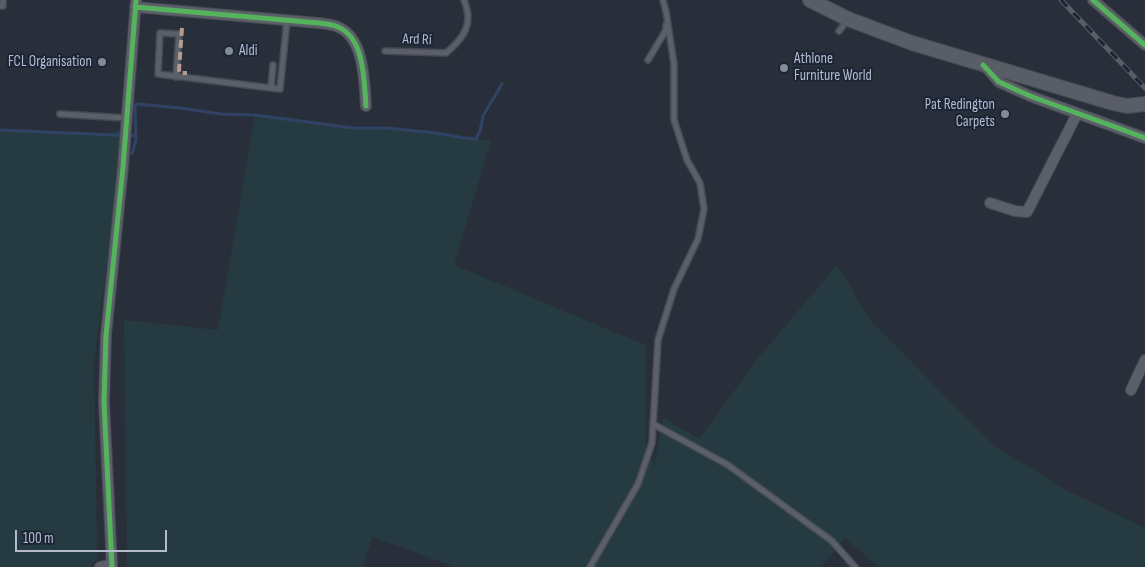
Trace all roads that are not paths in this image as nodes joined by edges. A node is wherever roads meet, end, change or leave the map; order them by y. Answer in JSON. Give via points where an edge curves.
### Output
{"nodes":[{"id":1,"x":3,"y":0,"type":"edge"},
{"id":2,"x":464,"y":0,"type":"edge"},
{"id":3,"x":663,"y":0,"type":"edge"},
{"id":4,"x":812,"y":0,"type":"edge"},
{"id":5,"x":1093,"y":0,"type":"edge"},
{"id":6,"x":136,"y":4,"type":"edge"},
{"id":7,"x":0,"y":6,"type":"edge"},
{"id":8,"x":666,"y":10,"type":"junction"},
{"id":9,"x":848,"y":19,"type":"junction"},
{"id":10,"x":287,"y":20,"type":"junction"},
{"id":11,"x":839,"y":31,"type":"dead end"},
{"id":12,"x":1145,"y":45,"type":"edge"},
{"id":13,"x":385,"y":51,"type":"dead end"},
{"id":14,"x":648,"y":60,"type":"dead end"},
{"id":15,"x":273,"y":65,"type":"dead end"},
{"id":16,"x":983,"y":65,"type":"junction"},
{"id":17,"x":176,"y":77,"type":"junction"},
{"id":18,"x":270,"y":88,"type":"junction"},
{"id":19,"x":1145,"y":104,"type":"edge"},
{"id":20,"x":366,"y":106,"type":"dead end"},
{"id":21,"x":60,"y":114,"type":"dead end"},
{"id":22,"x":1077,"y":114,"type":"junction"},
{"id":23,"x":127,"y":124,"type":"junction"},
{"id":24,"x":1145,"y":138,"type":"edge"},
{"id":25,"x":990,"y":203,"type":"dead end"},
{"id":26,"x":1145,"y":360,"type":"edge"},
{"id":27,"x":1130,"y":390,"type":"dead end"},
{"id":28,"x":653,"y":424,"type":"junction"},
{"id":29,"x":112,"y":565,"type":"edge"},
{"id":30,"x":100,"y":567,"type":"edge"},
{"id":31,"x":590,"y":567,"type":"edge"},
{"id":32,"x":855,"y":567,"type":"edge"}],
"edges":[{"from":1,"to":7,"type":"lane"},
{"from":2,"to":13,"type":"lane","name":"Ard Rí","via":[[468,26],[446,53]]},
{"from":3,"to":8,"type":"lane"},
{"from":4,"to":9,"type":"main road"},
{"from":5,"to":12,"type":"street"},
{"from":6,"to":10,"type":"street"},
{"from":6,"to":23,"type":"street"},
{"from":8,"to":14,"type":"lane","via":[[666,30]]},
{"from":8,"to":28,"type":"lane","via":[[674,64],[674,120],[687,160],[700,183],[704,209],[698,239],[674,288],[658,340]]},
{"from":9,"to":11,"type":"lane"},
{"from":9,"to":16,"type":"main road"},
{"from":10,"to":18,"type":"lane","via":[[280,90]]},
{"from":10,"to":20,"type":"street","via":[[339,27],[350,36],[362,64]]},
{"from":15,"to":18,"type":"lane"},
{"from":16,"to":19,"type":"main road","via":[[1127,106]]},
{"from":16,"to":22,"type":"street","via":[[999,82]]},
{"from":17,"to":17,"type":"lane","via":[[158,74],[160,33],[179,34]]},
{"from":17,"to":18,"type":"lane"},
{"from":21,"to":23,"type":"lane"},
{"from":22,"to":24,"type":"street"},
{"from":22,"to":25,"type":"street","via":[[1028,212]]},
{"from":23,"to":29,"type":"street","via":[[106,335],[104,402]]},
{"from":26,"to":27,"type":"street"},
{"from":28,"to":31,"type":"lane","via":[[652,443],[638,484]]},
{"from":28,"to":32,"type":"lane","via":[[728,465],[832,541]]},
{"from":29,"to":30,"type":"street"}]}
